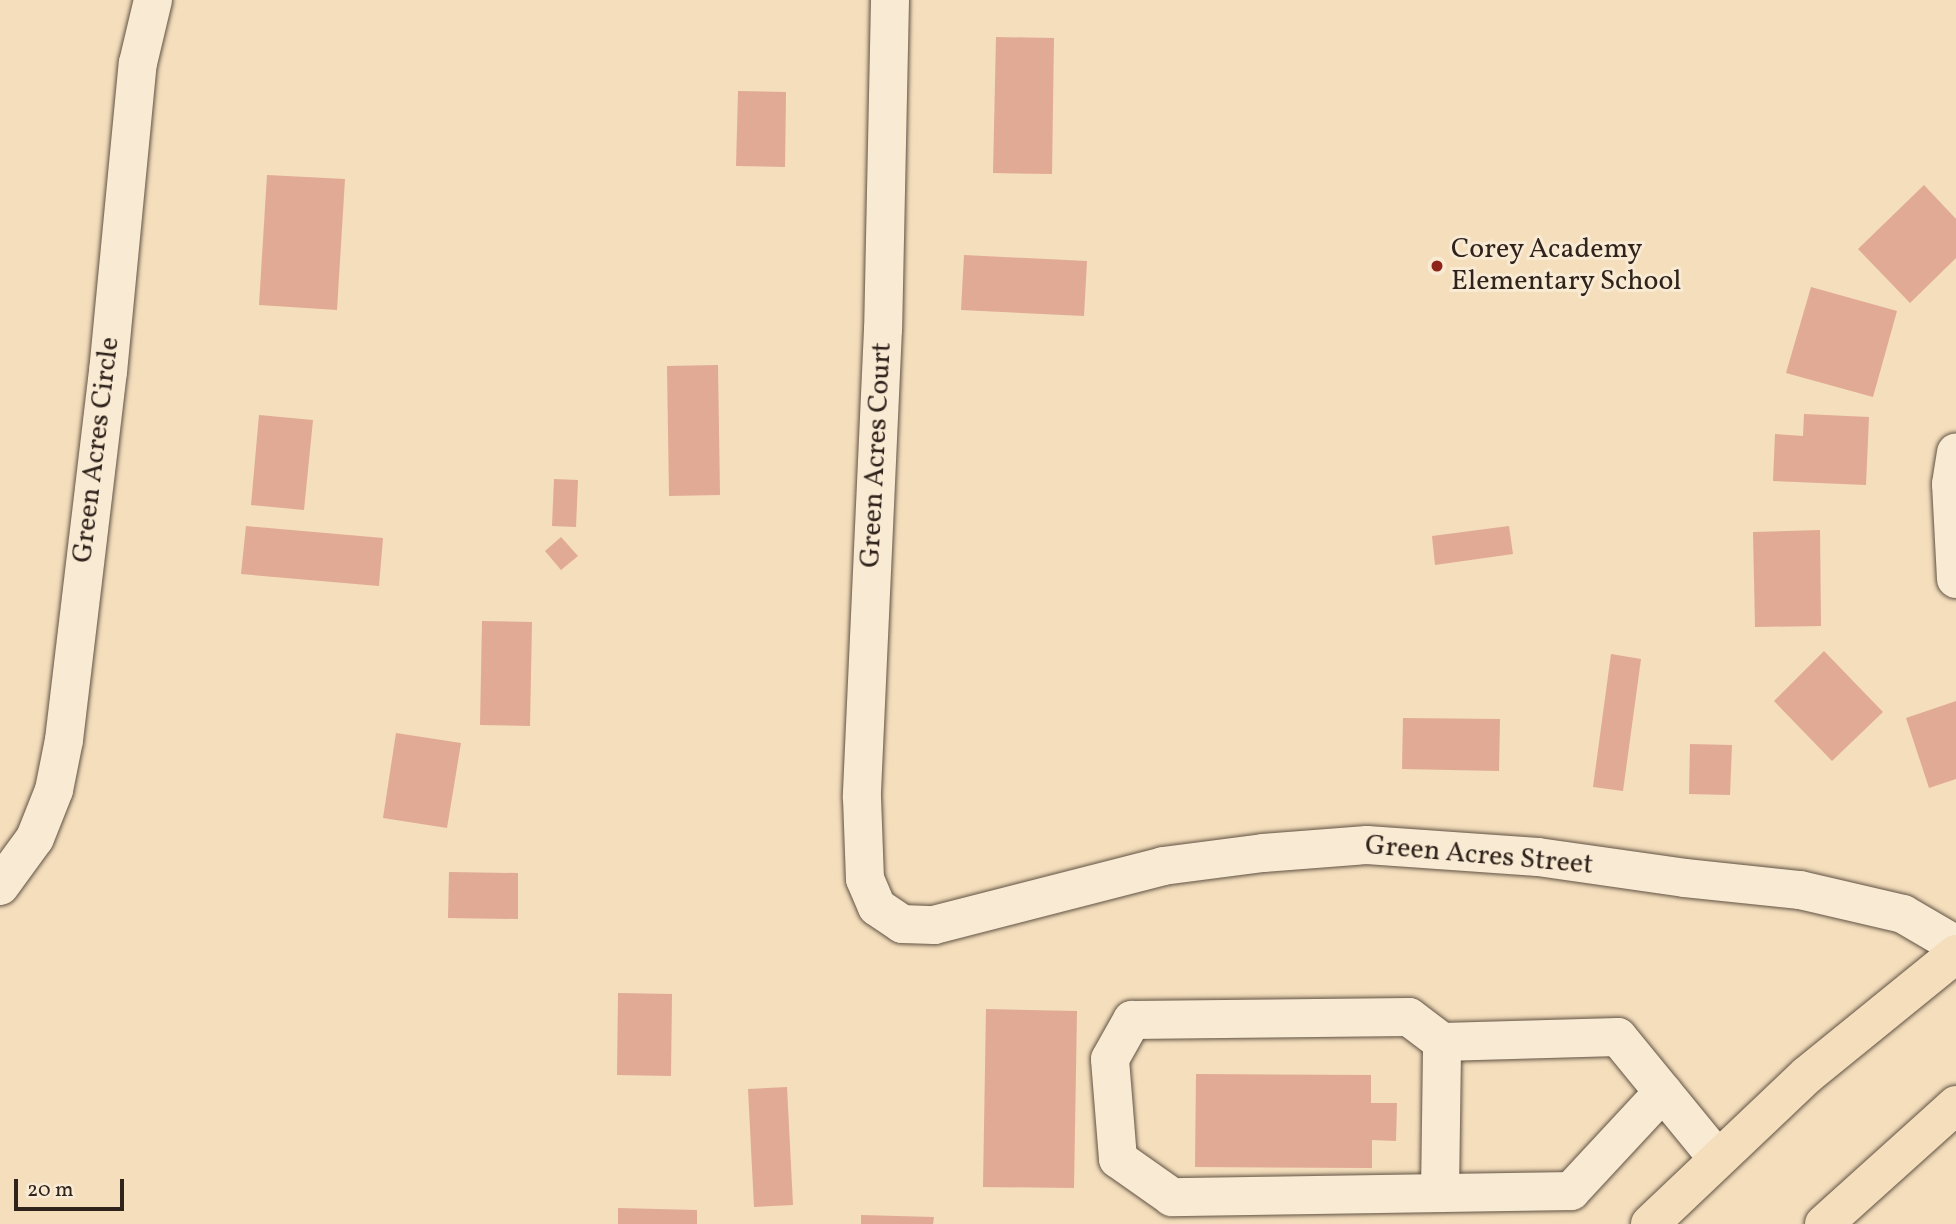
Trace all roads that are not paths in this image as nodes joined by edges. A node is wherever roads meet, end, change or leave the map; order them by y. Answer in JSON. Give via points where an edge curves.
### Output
{"nodes":[{"id":1,"x":153,"y":0,"type":"edge"},
{"id":2,"x":890,"y":0,"type":"edge"},
{"id":3,"x":1956,"y":452,"type":"edge"},
{"id":4,"x":1956,"y":579,"type":"edge"},
{"id":5,"x":0,"y":886,"type":"edge"},
{"id":6,"x":877,"y":907,"type":"joint"},
{"id":7,"x":1956,"y":945,"type":"edge"},
{"id":8,"x":1956,"y":954,"type":"edge"},
{"id":9,"x":1442,"y":1042,"type":"junction"},
{"id":10,"x":1663,"y":1092,"type":"junction"},
{"id":11,"x":1956,"y":1105,"type":"edge"},
{"id":12,"x":1717,"y":1158,"type":"junction"},
{"id":13,"x":1440,"y":1193,"type":"junction"},
{"id":14,"x":1650,"y":1224,"type":"edge"},
{"id":15,"x":1824,"y":1224,"type":"edge"}],
"edges":[{"from":1,"to":5,"type":"street","name":"Green Acres Circle","via":[[138,63],[108,372],[64,740],[54,790],[35,838]]},
{"from":2,"to":6,"type":"street","name":"Green Acres Court","via":[[883,329],[862,798],[865,879]]},
{"from":3,"to":4,"type":"street","via":[[1951,484]]},
{"from":6,"to":7,"type":"street","name":"Green Acres Street","via":[[902,924],[934,925],[1163,866],[1367,845],[1513,854],[1800,890],[1903,914]]},
{"from":8,"to":12,"type":"main road","via":[[1807,1075]]},
{"from":9,"to":10,"type":"street","via":[[1618,1037]]},
{"from":9,"to":13,"type":"street"},
{"from":9,"to":13,"type":"street","via":[[1409,1017],[1132,1020],[1110,1059],[1118,1159],[1172,1197]]},
{"from":10,"to":12,"type":"street"},
{"from":10,"to":13,"type":"street","via":[[1571,1191]]},
{"from":11,"to":15,"type":"main road"},
{"from":12,"to":14,"type":"main road"}]}
